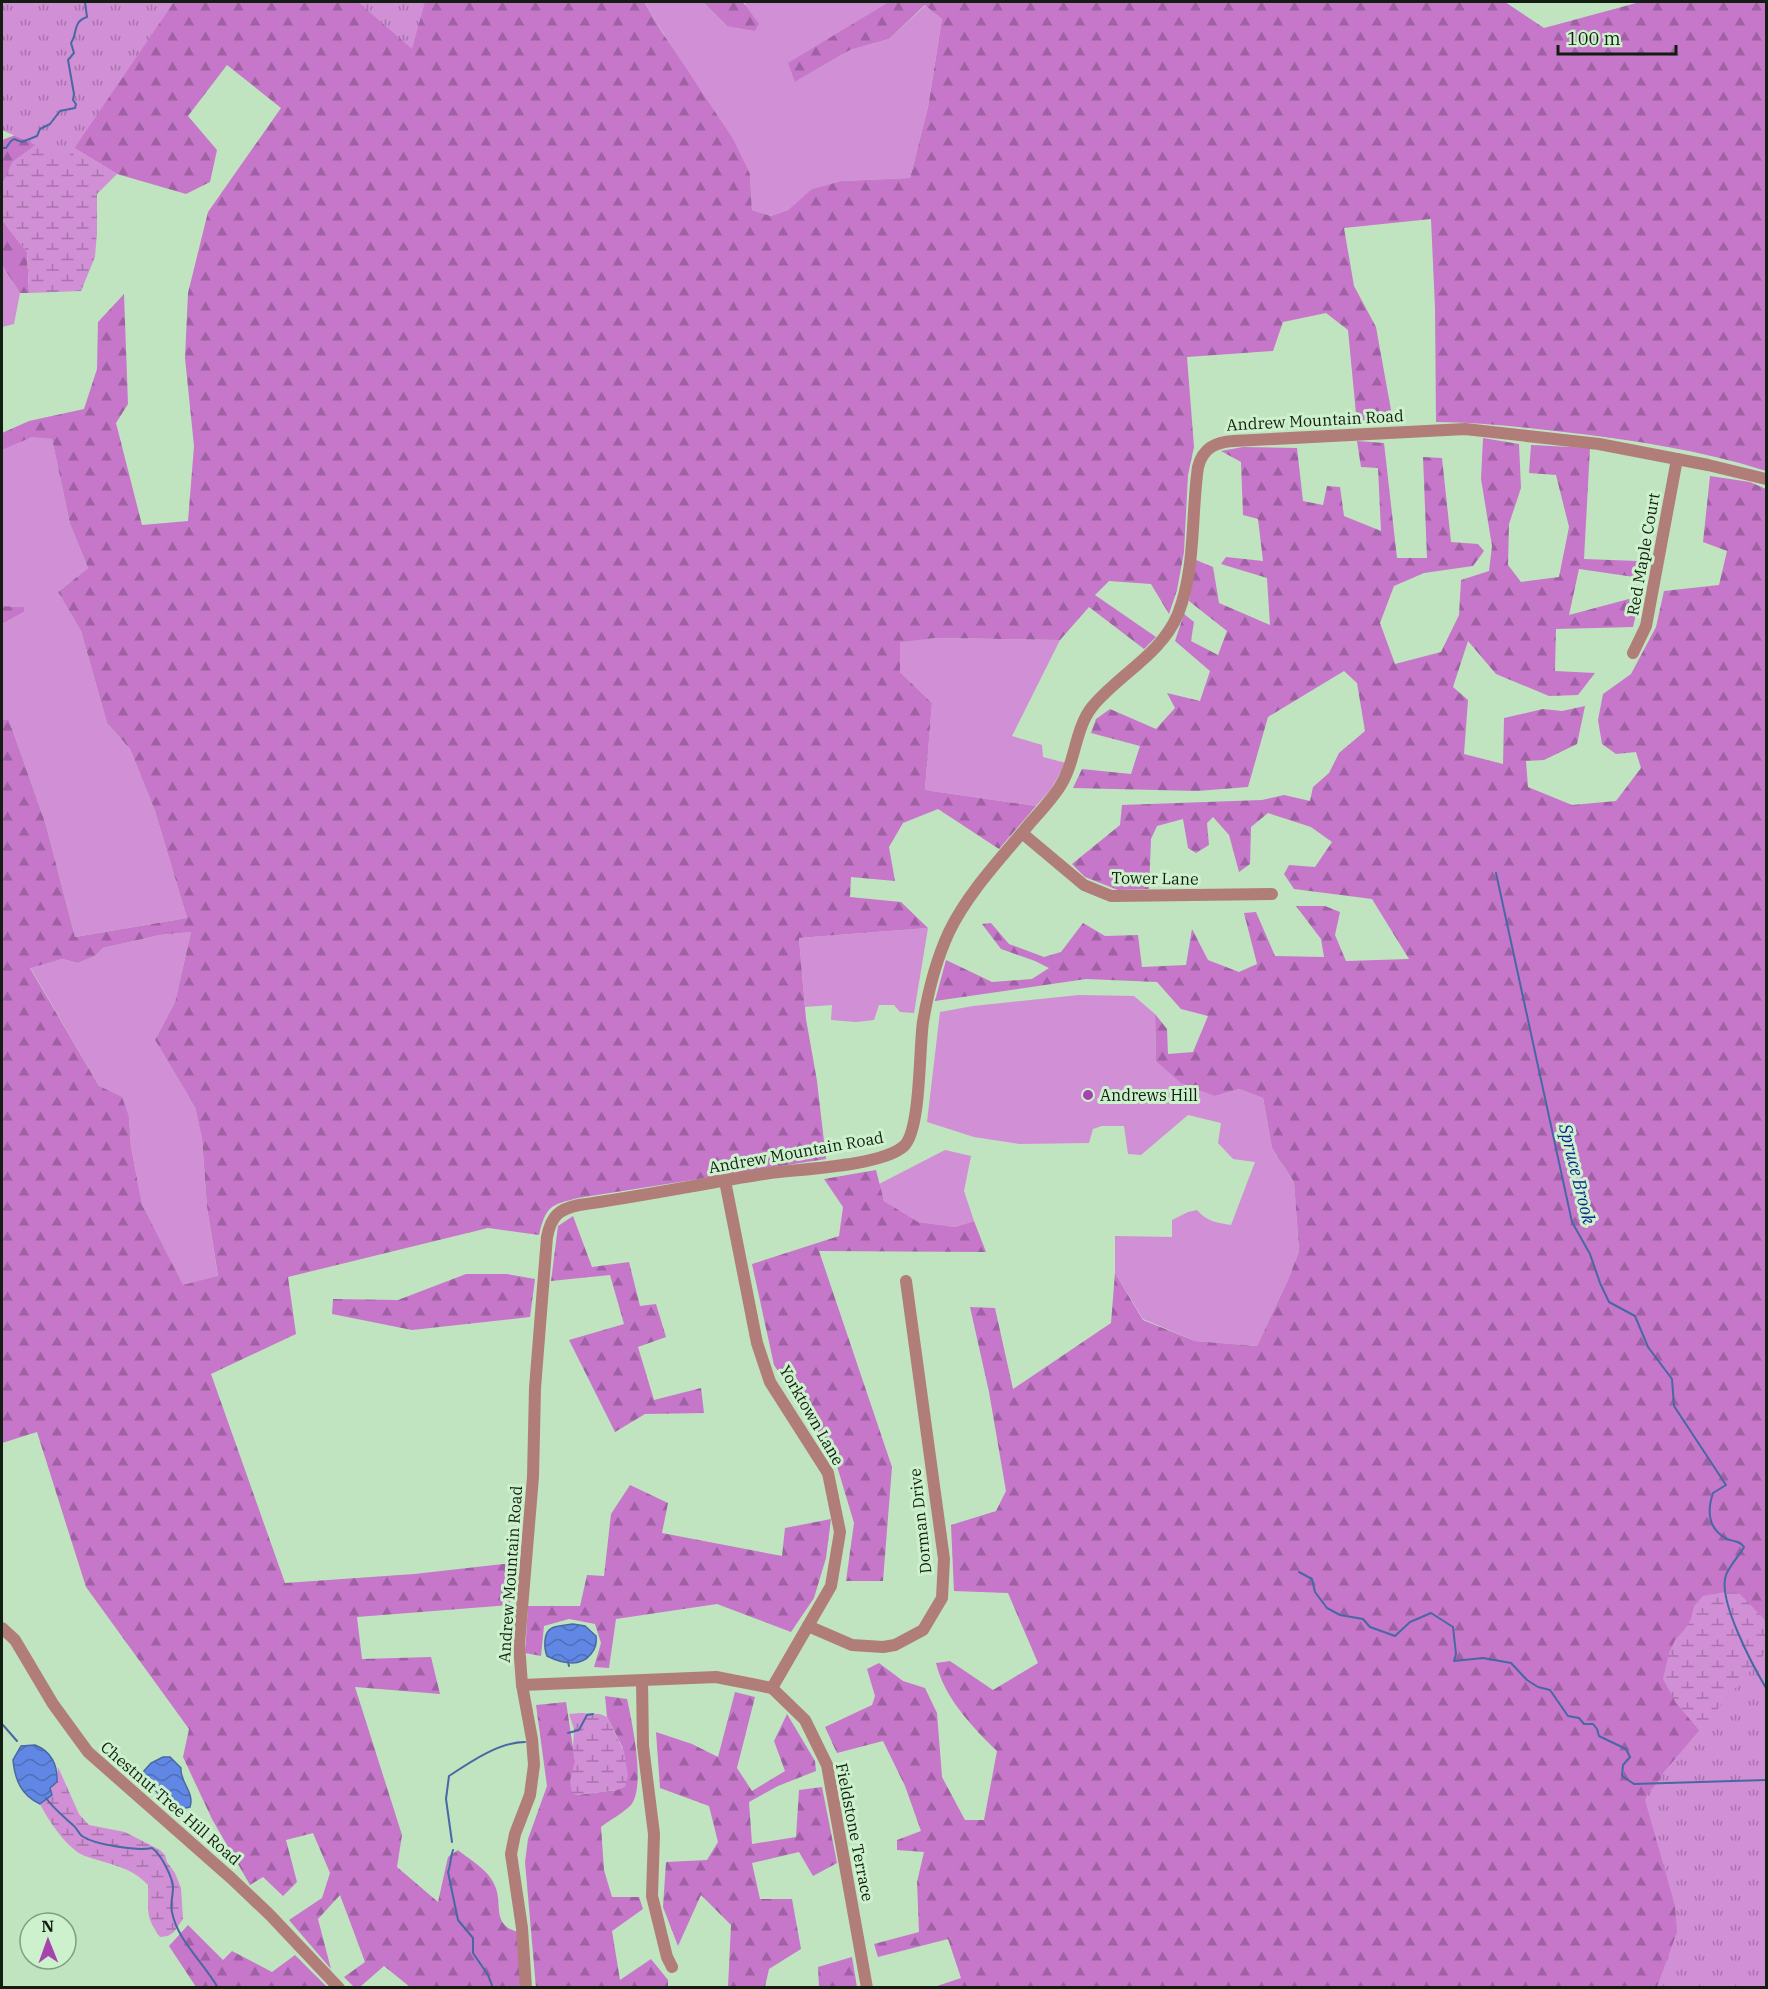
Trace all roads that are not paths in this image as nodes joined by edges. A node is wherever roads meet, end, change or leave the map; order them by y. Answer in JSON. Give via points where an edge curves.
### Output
{"nodes":[{"id":1,"x":1677,"y":459,"type":"junction"},
{"id":2,"x":1767,"y":479,"type":"edge"},
{"id":3,"x":1633,"y":653,"type":"dead end"},
{"id":4,"x":1022,"y":833,"type":"junction"},
{"id":5,"x":1272,"y":894,"type":"dead end"},
{"id":6,"x":725,"y":1181,"type":"junction"},
{"id":7,"x":906,"y":1281,"type":"dead end"},
{"id":8,"x":808,"y":1626,"type":"junction"},
{"id":9,"x":2,"y":1628,"type":"edge"},
{"id":10,"x":642,"y":1681,"type":"junction"},
{"id":11,"x":522,"y":1685,"type":"junction"},
{"id":12,"x":772,"y":1688,"type":"junction"},
{"id":13,"x":672,"y":1967,"type":"dead end"},
{"id":14,"x":339,"y":1988,"type":"edge"},
{"id":15,"x":526,"y":1988,"type":"edge"},
{"id":16,"x":867,"y":1988,"type":"edge"}],
"edges":[{"from":1,"to":2,"type":"street","name":"Andrew Mountain Road"},
{"from":1,"to":3,"type":"street","name":"Red Maple Court","via":[[1646,626]]},
{"from":1,"to":4,"type":"street","name":"Andrew Mountain Road","via":[[1585,442],[1465,429],[1234,441],[1211,446],[1198,467],[1188,575],[1175,621],[1153,651],[1089,711],[1062,783]]},
{"from":4,"to":5,"type":"street","name":"Tower Lane","via":[[1084,885],[1111,896]]},
{"from":4,"to":6,"type":"street","name":"Andrew Mountain Road","via":[[969,900],[944,945],[924,1014],[916,1122],[908,1142],[891,1154],[868,1160]]},
{"from":6,"to":8,"type":"street","name":"Yorktown Lane","via":[[757,1343],[770,1382],[828,1473],[840,1532],[831,1586]]},
{"from":6,"to":11,"type":"street","name":"Andrew Mountain Road","via":[[568,1207],[551,1221],[519,1635]]},
{"from":7,"to":8,"type":"street","name":"Dorman Drive","via":[[944,1559],[942,1598],[923,1630],[895,1645],[852,1645]]},
{"from":8,"to":12,"type":"street","name":"Yorktown Lane"},
{"from":9,"to":14,"type":"street","name":"Chestnut Tree Hill Road","via":[[15,1640],[87,1752],[238,1884]]},
{"from":10,"to":11,"type":"street"},
{"from":10,"to":12,"type":"street","via":[[716,1677]]},
{"from":10,"to":13,"type":"street","via":[[644,1746],[654,1834],[652,1896]]},
{"from":11,"to":15,"type":"street","name":"Andrew Mountain Road","via":[[534,1766],[530,1795],[511,1854]]},
{"from":12,"to":16,"type":"street","name":"Fieldstone Terrace","via":[[805,1720],[827,1765]]}]}
